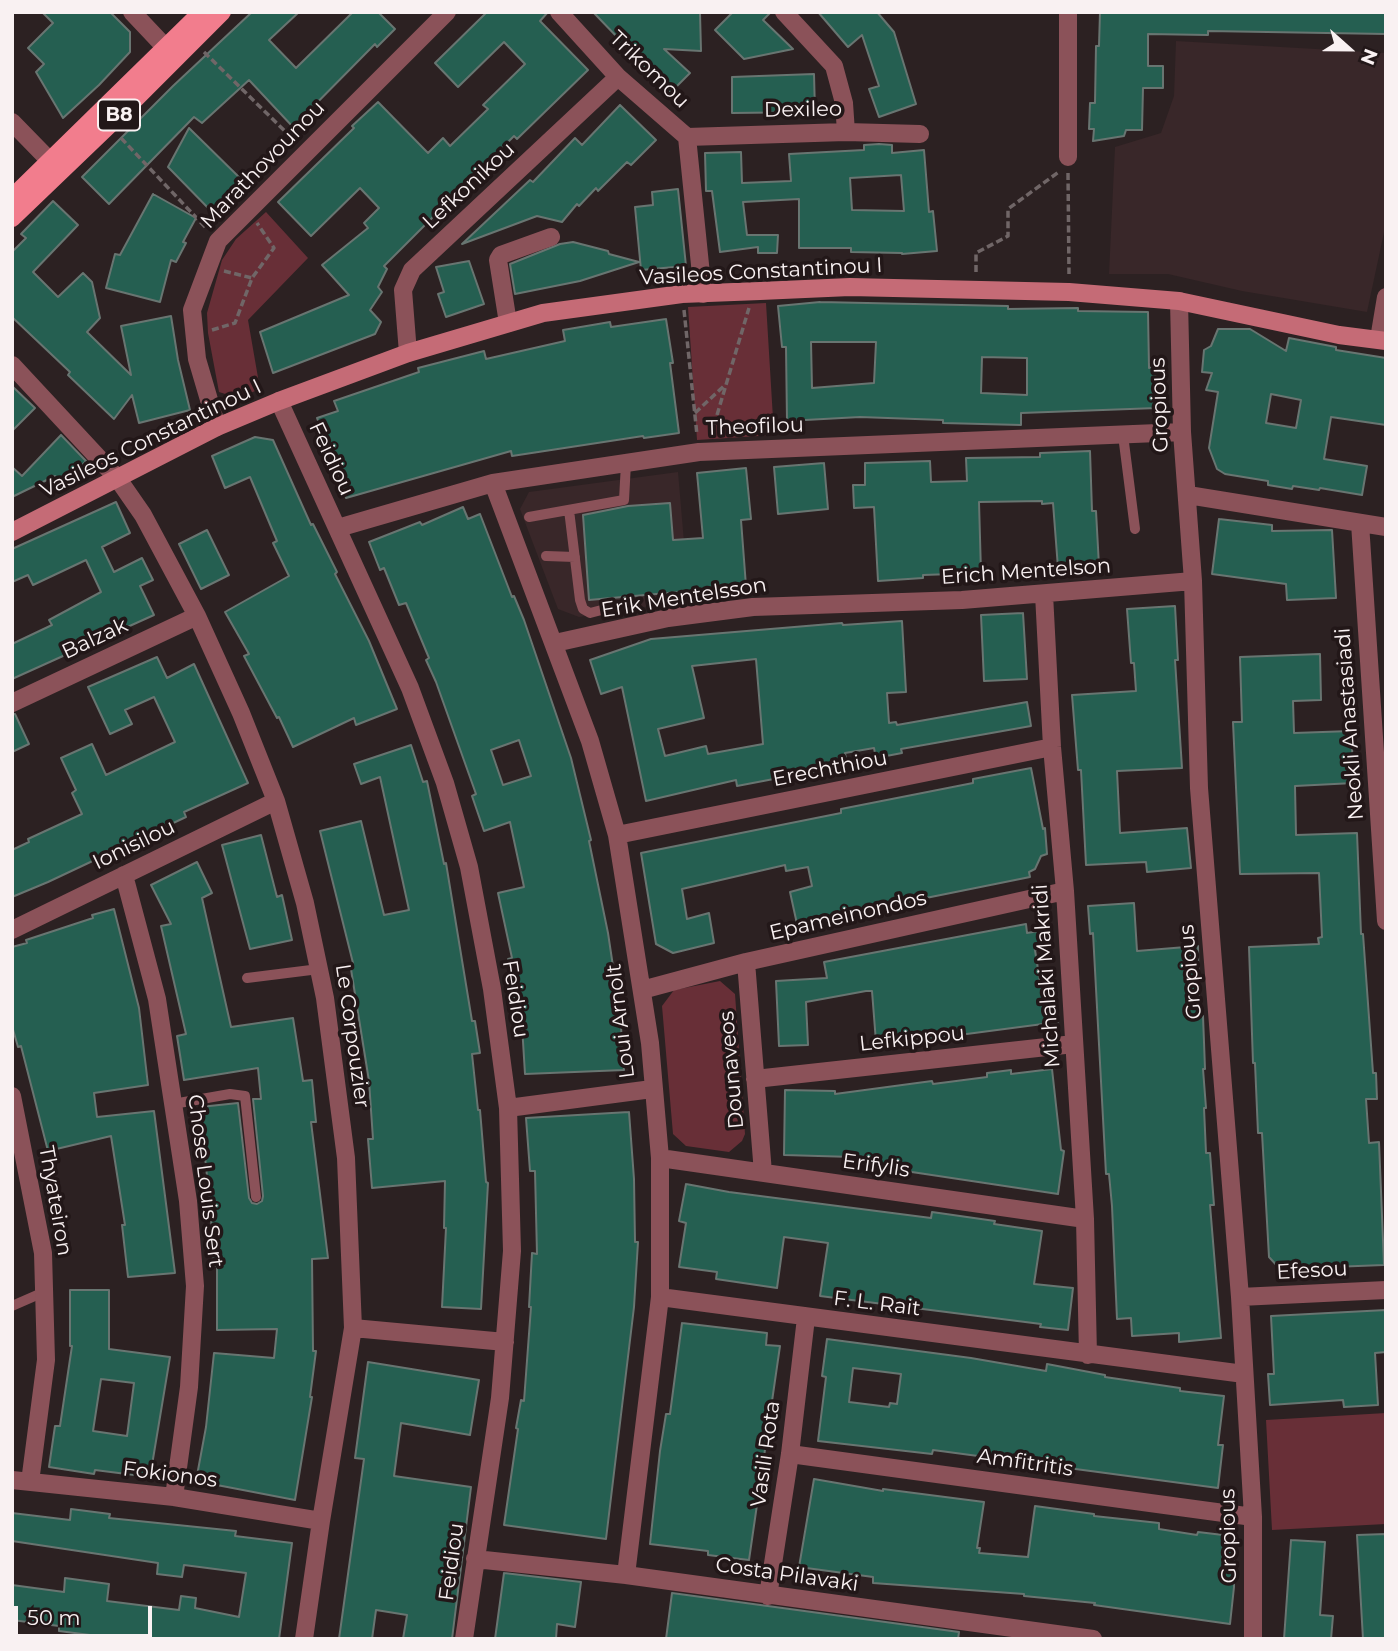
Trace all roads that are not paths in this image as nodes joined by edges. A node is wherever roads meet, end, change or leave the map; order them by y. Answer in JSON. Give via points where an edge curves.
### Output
{"nodes":[{"id":1,"x":132,"y":12,"type":"edge"},
{"id":2,"x":202,"y":12,"type":"edge"},
{"id":3,"x":222,"y":12,"type":"edge"},
{"id":4,"x":447,"y":12,"type":"edge"},
{"id":5,"x":559,"y":12,"type":"edge"},
{"id":6,"x":784,"y":12,"type":"edge"},
{"id":7,"x":1068,"y":12,"type":"edge"},
{"id":8,"x":166,"y":48,"type":"junction"},
{"id":9,"x":618,"y":76,"type":"junction"},
{"id":10,"x":12,"y":122,"type":"edge"},
{"id":11,"x":846,"y":132,"type":"junction"},
{"id":12,"x":920,"y":134,"type":"dead end"},
{"id":13,"x":687,"y":137,"type":"junction"},
{"id":14,"x":1068,"y":157,"type":"road end"},
{"id":15,"x":51,"y":162,"type":"junction"},
{"id":16,"x":12,"y":198,"type":"edge"},
{"id":17,"x":12,"y":218,"type":"edge"},
{"id":18,"x":551,"y":237,"type":"dead end"},
{"id":19,"x":703,"y":294,"type":"junction"},
{"id":20,"x":1386,"y":297,"type":"edge"},
{"id":21,"x":1179,"y":301,"type":"junction"},
{"id":22,"x":508,"y":323,"type":"junction"},
{"id":23,"x":1383,"y":340,"type":"edge"},
{"id":24,"x":408,"y":352,"type":"junction"},
{"id":25,"x":12,"y":365,"type":"edge"},
{"id":26,"x":279,"y":401,"type":"junction"},
{"id":27,"x":217,"y":427,"type":"junction"},
{"id":28,"x":1182,"y":432,"type":"junction"},
{"id":29,"x":1123,"y":435,"type":"junction"},
{"id":30,"x":626,"y":463,"type":"junction"},
{"id":31,"x":118,"y":480,"type":"junction"},
{"id":32,"x":493,"y":483,"type":"junction"},
{"id":33,"x":1188,"y":495,"type":"junction"},
{"id":34,"x":569,"y":510,"type":"junction"},
{"id":35,"x":529,"y":517,"type":"dead end"},
{"id":36,"x":1360,"y":523,"type":"junction"},
{"id":37,"x":1386,"y":527,"type":"edge"},
{"id":38,"x":338,"y":528,"type":"junction"},
{"id":39,"x":1135,"y":528,"type":"dead end"},
{"id":40,"x":12,"y":532,"type":"edge"},
{"id":41,"x":546,"y":556,"type":"dead end"},
{"id":42,"x":575,"y":556,"type":"junction"},
{"id":43,"x":1193,"y":581,"type":"junction"},
{"id":44,"x":1044,"y":594,"type":"junction"},
{"id":45,"x":862,"y":603,"type":"joint"},
{"id":46,"x":617,"y":606,"type":"dead end"},
{"id":47,"x":197,"y":616,"type":"junction"},
{"id":48,"x":555,"y":643,"type":"junction"},
{"id":49,"x":12,"y":703,"type":"edge"},
{"id":50,"x":1052,"y":747,"type":"junction"},
{"id":51,"x":276,"y":801,"type":"junction"},
{"id":52,"x":617,"y":835,"type":"junction"},
{"id":53,"x":124,"y":875,"type":"junction"},
{"id":54,"x":1065,"y":891,"type":"junction"},
{"id":55,"x":1386,"y":921,"type":"edge"},
{"id":56,"x":12,"y":930,"type":"edge"},
{"id":57,"x":746,"y":962,"type":"junction"},
{"id":58,"x":319,"y":970,"type":"junction"},
{"id":59,"x":247,"y":978,"type":"dead end"},
{"id":60,"x":642,"y":990,"type":"junction"},
{"id":61,"x":1074,"y":1044,"type":"junction"},
{"id":62,"x":755,"y":1079,"type":"junction"},
{"id":63,"x":652,"y":1089,"type":"junction"},
{"id":64,"x":12,"y":1096,"type":"edge"},
{"id":65,"x":173,"y":1104,"type":"junction"},
{"id":66,"x":508,"y":1108,"type":"junction"},
{"id":67,"x":660,"y":1158,"type":"junction"},
{"id":68,"x":763,"y":1173,"type":"junction"},
{"id":69,"x":256,"y":1197,"type":"dead end"},
{"id":70,"x":1085,"y":1219,"type":"junction"},
{"id":71,"x":1386,"y":1290,"type":"edge"},
{"id":72,"x":44,"y":1292,"type":"junction"},
{"id":73,"x":660,"y":1297,"type":"junction"},
{"id":74,"x":1240,"y":1297,"type":"junction"},
{"id":75,"x":12,"y":1306,"type":"edge"},
{"id":76,"x":806,"y":1318,"type":"junction"},
{"id":77,"x":353,"y":1328,"type":"junction"},
{"id":78,"x":505,"y":1342,"type":"junction"},
{"id":79,"x":1088,"y":1355,"type":"junction"},
{"id":80,"x":1244,"y":1374,"type":"junction"},
{"id":81,"x":790,"y":1454,"type":"junction"},
{"id":82,"x":21,"y":1481,"type":"edge"},
{"id":83,"x":174,"y":1496,"type":"junction"},
{"id":84,"x":1253,"y":1517,"type":"junction"},
{"id":85,"x":321,"y":1521,"type":"junction"},
{"id":86,"x":475,"y":1559,"type":"junction"},
{"id":87,"x":626,"y":1575,"type":"junction"},
{"id":88,"x":768,"y":1596,"type":"junction"},
{"id":89,"x":1089,"y":1638,"type":"edge"},
{"id":90,"x":304,"y":1639,"type":"edge"},
{"id":91,"x":464,"y":1639,"type":"edge"},
{"id":92,"x":1253,"y":1639,"type":"edge"}],
"edges":[{"from":1,"to":8,"type":"street"},
{"from":2,"to":8,"type":"main road"},
{"from":3,"to":17,"type":"main road","number":"B8"},
{"from":4,"to":27,"type":"street","name":"Marathovounou","via":[[218,241],[192,310],[197,359]]},
{"from":5,"to":9,"type":"street","name":"Trikomou"},
{"from":6,"to":11,"type":"street","via":[[834,66]]},
{"from":7,"to":14,"type":"street"},
{"from":8,"to":15,"type":"main road"},
{"from":9,"to":13,"type":"street","name":"Trikomou"},
{"from":9,"to":24,"type":"street","name":"Lefkonikou","via":[[412,270],[403,290]]},
{"from":10,"to":15,"type":"street"},
{"from":11,"to":12,"type":"street","name":"Dexileo"},
{"from":11,"to":13,"type":"street","name":"Dexileo"},
{"from":13,"to":19,"type":"street","name":"Trikomou"},
{"from":15,"to":16,"type":"main road"},
{"from":18,"to":22,"type":"street","via":[[498,260]]},
{"from":19,"to":21,"type":"main road","name":"Vasileos Constantinou I","via":[[977,289]]},
{"from":19,"to":22,"type":"main road","name":"Vasileos Constantinou I","via":[[543,313]]},
{"from":20,"to":23,"type":"street"},
{"from":21,"to":23,"type":"main road","name":"Vasileos Constantinou I"},
{"from":21,"to":28,"type":"street","name":"Gropious"},
{"from":22,"to":24,"type":"main road","name":"Vasileos Constantinou I"},
{"from":24,"to":26,"type":"main road","name":"Vasileos Constantinou I"},
{"from":25,"to":31,"type":"street","name":"Le Corpouzier"},
{"from":26,"to":27,"type":"main road","name":"Vasileos Constantinou I"},
{"from":26,"to":38,"type":"street","name":"Feidiou"},
{"from":27,"to":31,"type":"main road","name":"Vasileos Constantinou I"},
{"from":28,"to":29,"type":"street","name":"Theofilou"},
{"from":28,"to":33,"type":"street","name":"Gropious"},
{"from":29,"to":30,"type":"street","name":"Theofilou","via":[[704,447]]},
{"from":29,"to":39,"type":"lane"},
{"from":30,"to":32,"type":"street","name":"Theofilou"},
{"from":30,"to":34,"type":"lane","via":[[624,500]]},
{"from":31,"to":40,"type":"main road","name":"Vasileos Constantinou I"},
{"from":31,"to":47,"type":"street","name":"Le Corpouzier","via":[[143,515]]},
{"from":32,"to":38,"type":"street","name":"Theofilou"},
{"from":32,"to":48,"type":"street","name":"Loui Arnolt"},
{"from":33,"to":36,"type":"street"},
{"from":33,"to":43,"type":"street","name":"Gropious"},
{"from":34,"to":35,"type":"lane"},
{"from":34,"to":42,"type":"lane"},
{"from":36,"to":37,"type":"street"},
{"from":36,"to":55,"type":"street","name":"Neokli Anastasiadi"},
{"from":38,"to":66,"type":"street","name":"Feidiou","via":[[410,688],[445,783],[474,894]]},
{"from":41,"to":42,"type":"lane"},
{"from":42,"to":46,"type":"lane","via":[[583,609],[590,613]]},
{"from":43,"to":44,"type":"street","name":"Erich Mentelson"},
{"from":43,"to":74,"type":"street","name":"Gropious","via":[[1199,788]]},
{"from":44,"to":45,"type":"street","name":"Erich Mentelson"},
{"from":44,"to":50,"type":"street","name":"Michalaki Makridi"},
{"from":45,"to":48,"type":"street","name":"Erik Mentelsson","via":[[753,607],[668,618]]},
{"from":47,"to":49,"type":"street","name":"Balzak"},
{"from":47,"to":51,"type":"street","name":"Le Corpouzier"},
{"from":48,"to":52,"type":"street","name":"Loui Arnolt"},
{"from":50,"to":52,"type":"street","name":"Erechthiou"},
{"from":50,"to":54,"type":"street","name":"Michalaki Makridi"},
{"from":51,"to":53,"type":"street","name":"Ionisilou"},
{"from":51,"to":58,"type":"street","name":"Le Corpouzier"},
{"from":52,"to":60,"type":"street","name":"Loui Arnolt"},
{"from":53,"to":56,"type":"street","name":"Ionisilou"},
{"from":53,"to":65,"type":"street","name":"Chose Louis Sert","via":[[157,999]]},
{"from":54,"to":57,"type":"street","name":"Epameinondos"},
{"from":54,"to":61,"type":"street","name":"Michalaki Makridi"},
{"from":57,"to":60,"type":"street","name":"Epameinondos"},
{"from":57,"to":62,"type":"street","name":"Dounaveos"},
{"from":58,"to":59,"type":"lane"},
{"from":58,"to":77,"type":"street","name":"Le Corpouzier","via":[[346,1158]]},
{"from":60,"to":63,"type":"street","name":"Loui Arnolt"},
{"from":61,"to":62,"type":"street","name":"Lefkippou"},
{"from":61,"to":70,"type":"street","name":"Michalaki Makridi"},
{"from":62,"to":68,"type":"street","name":"Dounaveos"},
{"from":63,"to":66,"type":"street"},
{"from":63,"to":67,"type":"street","name":"Loui Arnolt"},
{"from":64,"to":72,"type":"street","name":"Thyateiron","via":[[43,1253]]},
{"from":65,"to":69,"type":"lane","via":[[230,1094],[245,1096]]},
{"from":65,"to":83,"type":"street","name":"Chose Louis Sert","via":[[195,1286]]},
{"from":66,"to":78,"type":"street","name":"Feidiou","via":[[512,1251]]},
{"from":67,"to":68,"type":"street","name":"Erifylis"},
{"from":67,"to":73,"type":"street","name":"Loui Arnolt"},
{"from":68,"to":70,"type":"street","name":"Erifylis"},
{"from":70,"to":79,"type":"street","name":"Michalaki Makridi"},
{"from":71,"to":74,"type":"street","name":"Efesou"},
{"from":72,"to":75,"type":"lane"},
{"from":72,"to":82,"type":"street","name":"Thyateiron","via":[[46,1360]]},
{"from":73,"to":76,"type":"street","name":"F. L. Rait"},
{"from":73,"to":87,"type":"street","name":"Loui Arnolt"},
{"from":74,"to":80,"type":"street","name":"Gropious"},
{"from":76,"to":79,"type":"street","name":"F. L. Rait"},
{"from":76,"to":81,"type":"street","name":"Vasili Rota"},
{"from":77,"to":78,"type":"street"},
{"from":77,"to":85,"type":"street","name":"Le Corpouzier"},
{"from":78,"to":86,"type":"street","name":"Feidiou"},
{"from":79,"to":80,"type":"street","name":"F. L. Rait"},
{"from":80,"to":84,"type":"street","name":"Gropious"},
{"from":81,"to":84,"type":"street","name":"Amfitritis"},
{"from":81,"to":88,"type":"street","name":"Vasili Rota"},
{"from":82,"to":83,"type":"street","name":"Fokionos"},
{"from":83,"to":85,"type":"street","name":"Fokionos"},
{"from":84,"to":92,"type":"street","name":"Gropious"},
{"from":85,"to":90,"type":"street","name":"Le Corpouzier"},
{"from":86,"to":87,"type":"street","name":"Costa Pilavaki"},
{"from":86,"to":91,"type":"street","name":"Feidiou"},
{"from":87,"to":88,"type":"street","name":"Costa Pilavaki"},
{"from":88,"to":89,"type":"street","name":"Costa Pilavaki"}]}
